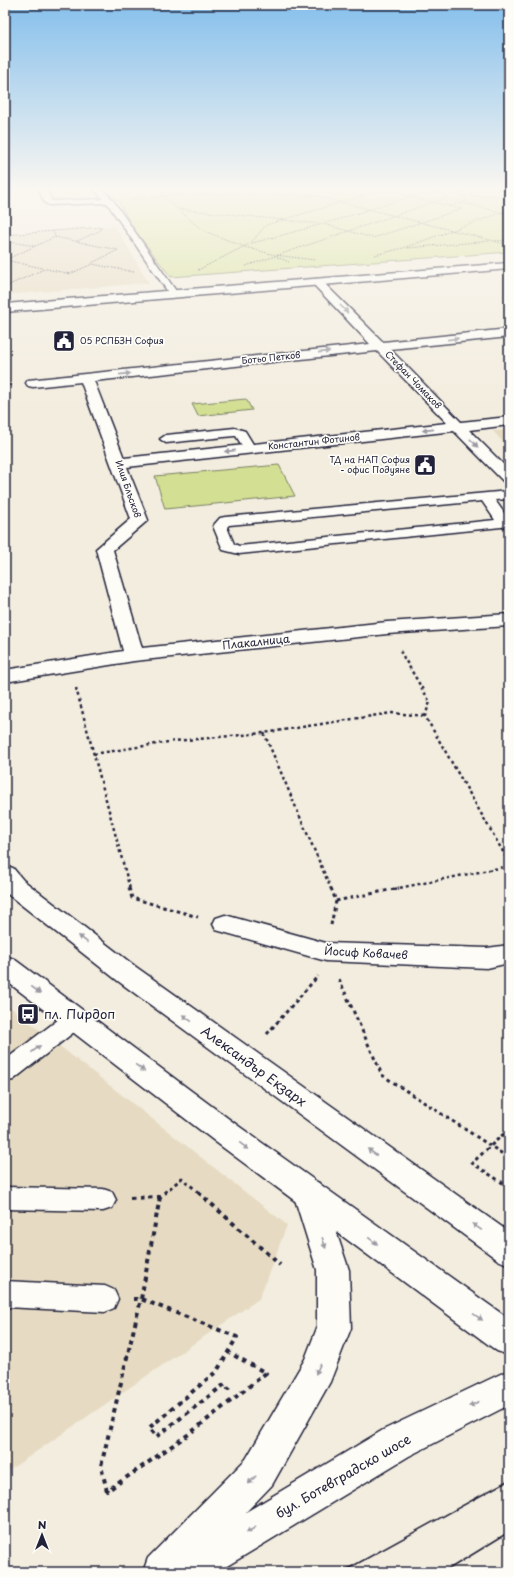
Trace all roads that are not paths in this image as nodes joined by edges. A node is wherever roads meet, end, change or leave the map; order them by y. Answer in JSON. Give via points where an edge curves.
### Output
{"nodes":[{"id":1,"x":151,"y":263,"type":"edge"},
{"id":2,"x":509,"y":266,"type":"edge"},
{"id":3,"x":317,"y":282,"type":"junction"},
{"id":4,"x":173,"y":293,"type":"junction"},
{"id":5,"x":5,"y":308,"type":"edge"},
{"id":6,"x":509,"y":333,"type":"edge"},
{"id":7,"x":380,"y":346,"type":"junction"},
{"id":8,"x":86,"y":378,"type":"junction"},
{"id":9,"x":33,"y":383,"type":"dead end"},
{"id":10,"x":509,"y":422,"type":"edge"},
{"id":11,"x":458,"y":427,"type":"junction"},
{"id":12,"x":166,"y":439,"type":"dead end"},
{"id":13,"x":250,"y":449,"type":"junction"},
{"id":14,"x":119,"y":463,"type":"junction"},
{"id":15,"x":509,"y":479,"type":"edge"},
{"id":16,"x":509,"y":495,"type":"edge"},
{"id":17,"x":486,"y":497,"type":"junction"},
{"id":18,"x":509,"y":620,"type":"edge"},
{"id":19,"x":134,"y":655,"type":"junction"},
{"id":20,"x":5,"y":676,"type":"edge"},
{"id":21,"x":5,"y":874,"type":"edge"},
{"id":22,"x":225,"y":924,"type":"road end"},
{"id":23,"x":509,"y":954,"type":"edge"},
{"id":24,"x":5,"y":966,"type":"edge"},
{"id":25,"x":75,"y":1019,"type":"junction"},
{"id":26,"x":5,"y":1073,"type":"edge"},
{"id":27,"x":308,"y":1193,"type":"junction"},
{"id":28,"x":5,"y":1198,"type":"edge"},
{"id":29,"x":102,"y":1200,"type":"road end"},
{"id":30,"x":509,"y":1250,"type":"edge"},
{"id":31,"x":5,"y":1294,"type":"edge"},
{"id":32,"x":104,"y":1299,"type":"dead end"},
{"id":33,"x":509,"y":1339,"type":"edge"},
{"id":34,"x":509,"y":1387,"type":"edge"},
{"id":35,"x":162,"y":1572,"type":"edge"},
{"id":36,"x":181,"y":1572,"type":"edge"}],
"edges":[{"from":1,"to":4,"type":"lane"},
{"from":2,"to":3,"type":"street"},
{"from":3,"to":4,"type":"street"},
{"from":3,"to":7,"type":"street","name":"Стефан Чомаков","one_way":true},
{"from":4,"to":5,"type":"street"},
{"from":7,"to":6,"type":"street","name":"Ботьо Петков","one_way":true},
{"from":8,"to":7,"type":"street","name":"Ботьо Петков","one_way":true},
{"from":7,"to":11,"type":"street","name":"Стефан Чомаков"},
{"from":8,"to":9,"type":"street","name":"Ботьо Петков"},
{"from":8,"to":14,"type":"street","name":"Илия Блъсков"},
{"from":10,"to":11,"type":"street","name":"Константин Фотинов"},
{"from":11,"to":13,"type":"street","name":"Константин Фотинов","one_way":true},
{"from":11,"to":15,"type":"street","name":"Стефан Чомаков","one_way":true},
{"from":12,"to":13,"type":"lane","via":[[235,432],[241,434]]},
{"from":13,"to":14,"type":"street","name":"Константин Фотинов","one_way":true},
{"from":14,"to":19,"type":"street","name":"Илия Блъсков","via":[[140,520],[104,549]]},
{"from":16,"to":17,"type":"lane"},
{"from":17,"to":17,"type":"lane","via":[[226,521],[220,526],[228,547],[239,550],[501,523],[502,520]]},
{"from":18,"to":19,"type":"street","name":"Плакалница","via":[[387,628]]},
{"from":19,"to":20,"type":"street","name":"Плакалница"},
{"from":30,"to":21,"type":"street","name":"Александър Екзарх","one_way":true,"via":[[127,974],[14,886]]},
{"from":22,"to":23,"type":"street","name":"Йосиф Ковачев","via":[[326,952],[487,958]]},
{"from":24,"to":25,"type":"street","one_way":true},
{"from":26,"to":25,"type":"lane","one_way":true},
{"from":25,"to":27,"type":"street","one_way":true},
{"from":27,"to":33,"type":"street","one_way":true},
{"from":27,"to":35,"type":"street","one_way":true,"via":[[333,1270],[334,1328],[318,1370],[259,1472]]},
{"from":28,"to":29,"type":"lane"},
{"from":31,"to":32,"type":"lane"},
{"from":34,"to":36,"type":"street","name":"бул. Ботевградско шосе","one_way":true,"via":[[396,1443]]}]}
